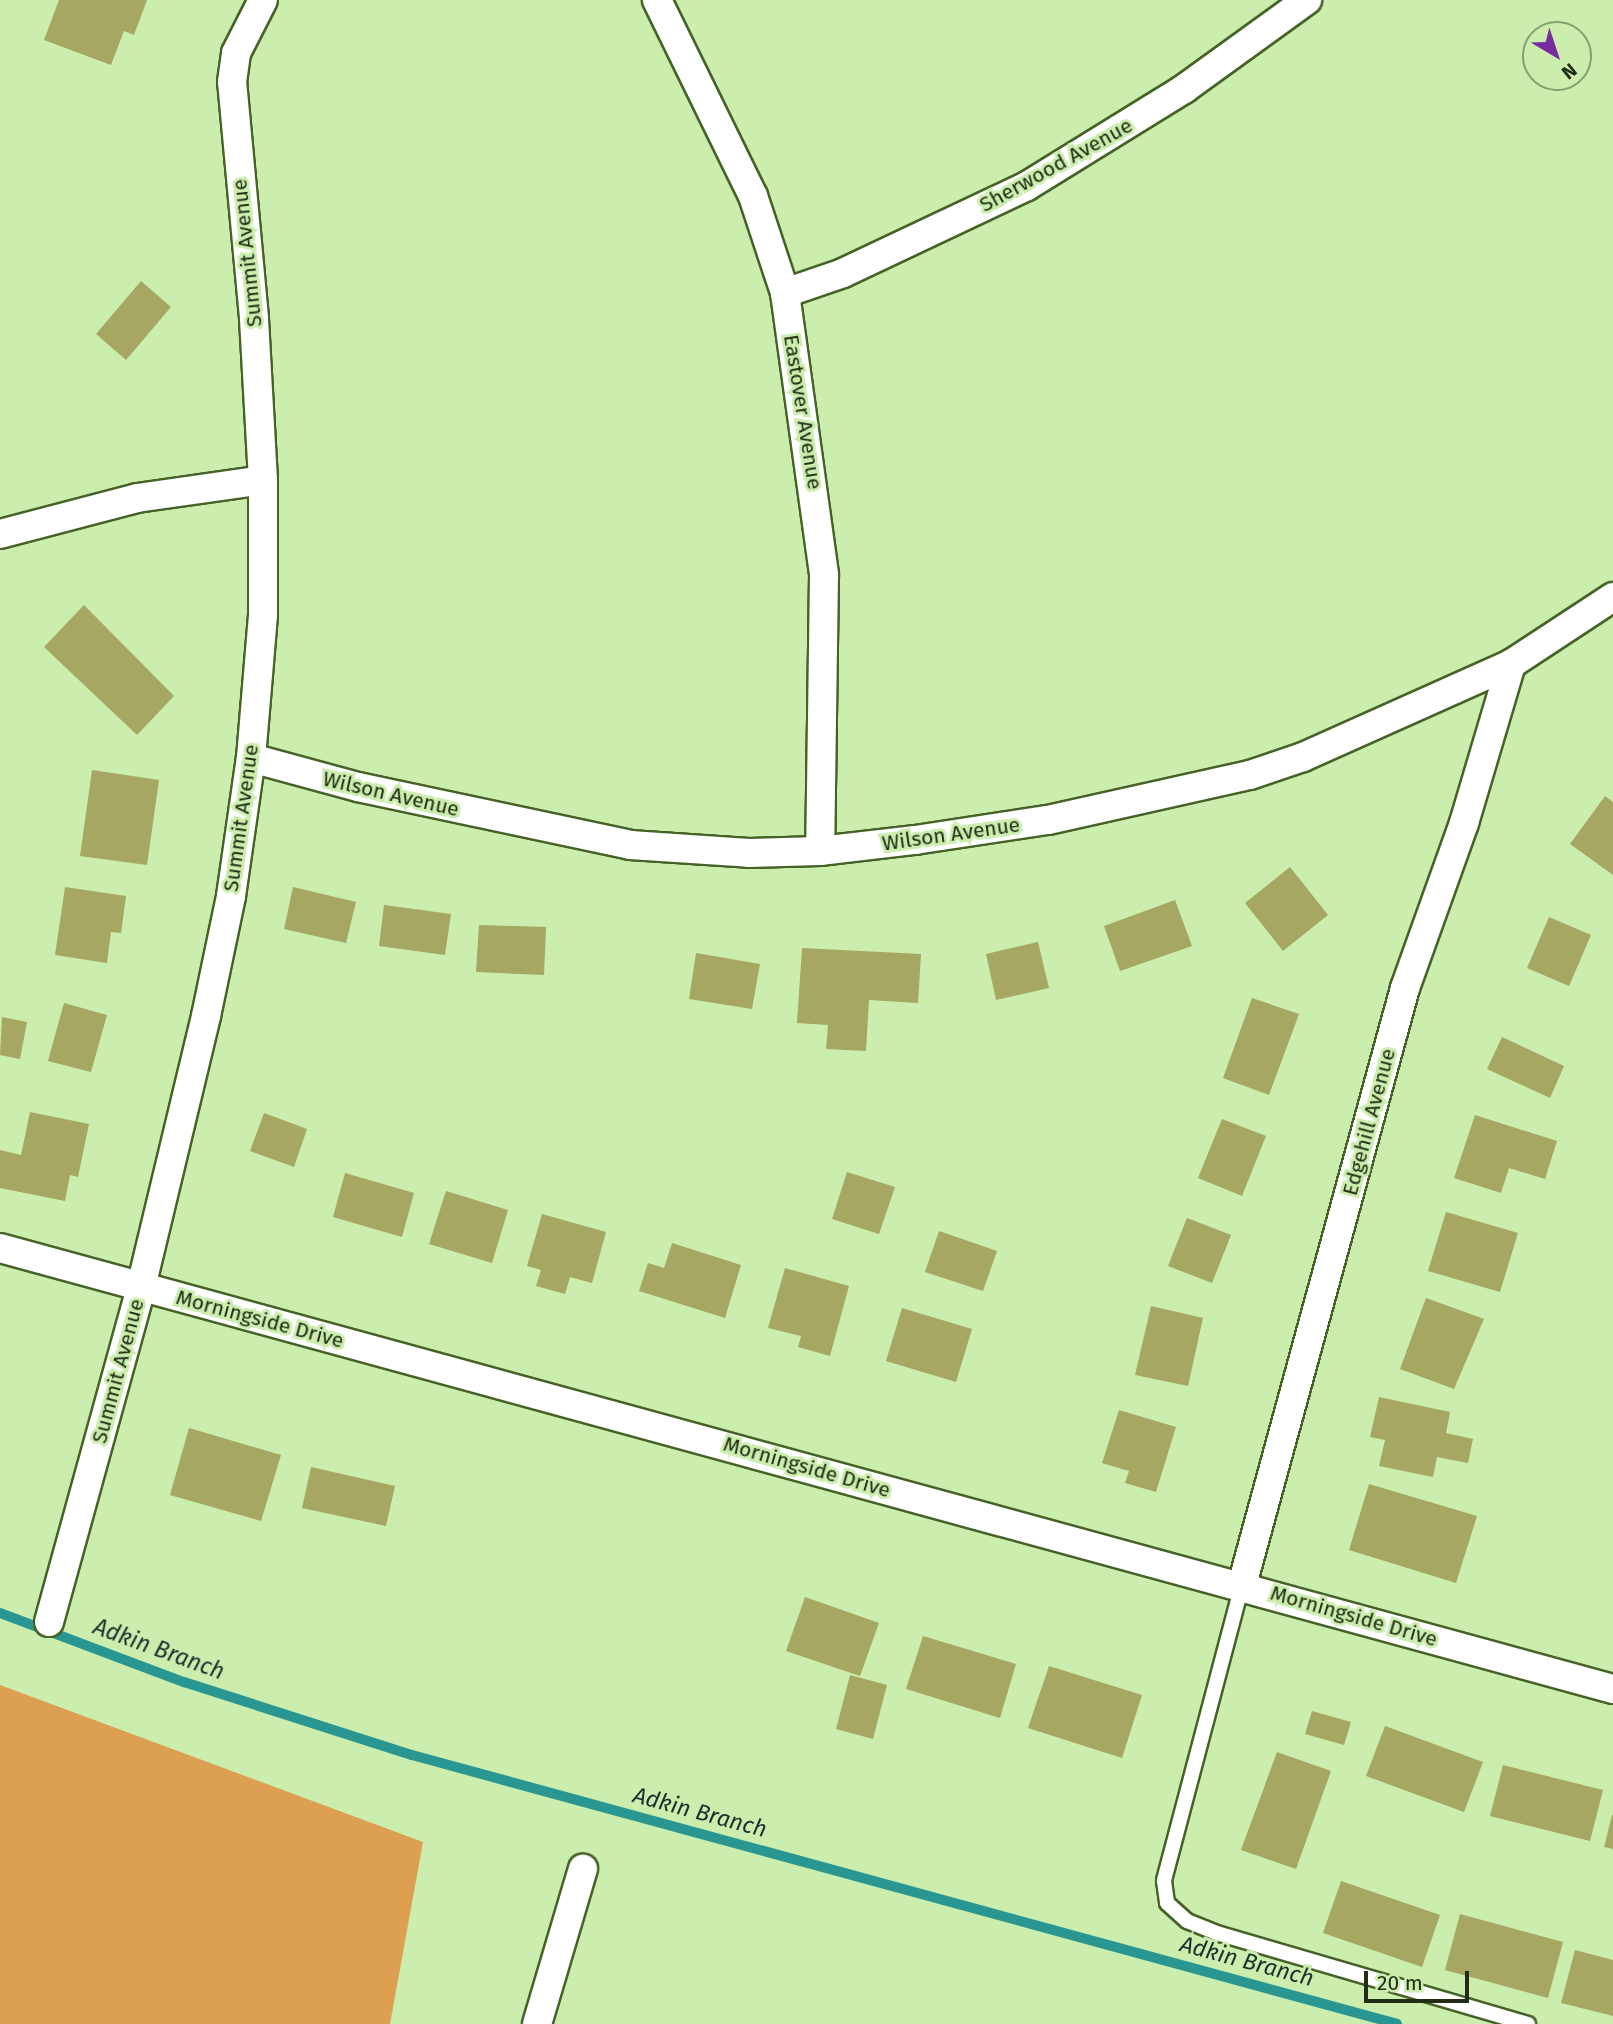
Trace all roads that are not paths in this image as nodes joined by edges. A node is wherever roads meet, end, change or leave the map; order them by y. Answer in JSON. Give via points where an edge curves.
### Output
{"nodes":[{"id":1,"x":263,"y":0,"type":"edge"},
{"id":2,"x":656,"y":0,"type":"edge"},
{"id":3,"x":1307,"y":0,"type":"edge"},
{"id":4,"x":785,"y":293,"type":"junction"},
{"id":5,"x":263,"y":480,"type":"junction"},
{"id":6,"x":0,"y":534,"type":"edge"},
{"id":7,"x":1613,"y":597,"type":"edge"},
{"id":8,"x":1511,"y":664,"type":"junction"},
{"id":9,"x":251,"y":758,"type":"junction"},
{"id":10,"x":820,"y":850,"type":"junction"},
{"id":11,"x":0,"y":1248,"type":"edge"},
{"id":12,"x":141,"y":1287,"type":"junction"},
{"id":13,"x":1242,"y":1585,"type":"junction"},
{"id":14,"x":49,"y":1622,"type":"dead end"},
{"id":15,"x":1613,"y":1689,"type":"edge"},
{"id":16,"x":583,"y":1869,"type":"dead end"},
{"id":17,"x":537,"y":2024,"type":"edge"},
{"id":18,"x":1528,"y":2024,"type":"edge"}],
"edges":[{"from":1,"to":5,"type":"street","name":"Summit Avenue","via":[[236,53],[232,82],[254,318]]},
{"from":2,"to":4,"type":"street","name":"Eastover Avenue","via":[[753,195]]},
{"from":3,"to":4,"type":"street","name":"Sherwood Avenue","via":[[1184,89],[1027,186],[843,273]]},
{"from":4,"to":10,"type":"street","name":"Eastover Avenue","via":[[824,575]]},
{"from":5,"to":6,"type":"street","via":[[137,498]]},
{"from":5,"to":9,"type":"street","name":"Summit Avenue","via":[[263,615]]},
{"from":7,"to":8,"type":"street","name":"Wilson Avenue"},
{"from":8,"to":10,"type":"street","name":"Wilson Avenue","via":[[1303,757],[1250,775],[1048,820]]},
{"from":8,"to":13,"type":"street","name":"Edgehill Avenue","via":[[1464,823],[1405,988]]},
{"from":9,"to":10,"type":"street","name":"Wilson Avenue","via":[[358,787],[630,845],[749,853]]},
{"from":9,"to":12,"type":"street","name":"Summit Avenue","via":[[231,896]]},
{"from":11,"to":12,"type":"street","name":"Morningside Drive"},
{"from":12,"to":13,"type":"street","name":"Morningside Drive"},
{"from":12,"to":14,"type":"street","name":"Summit Avenue"},
{"from":13,"to":15,"type":"street","name":"Morningside Drive"},
{"from":13,"to":18,"type":"lane","via":[[1164,1881],[1167,1903],[1187,1921],[1220,1934]]},
{"from":16,"to":17,"type":"street"}]}
